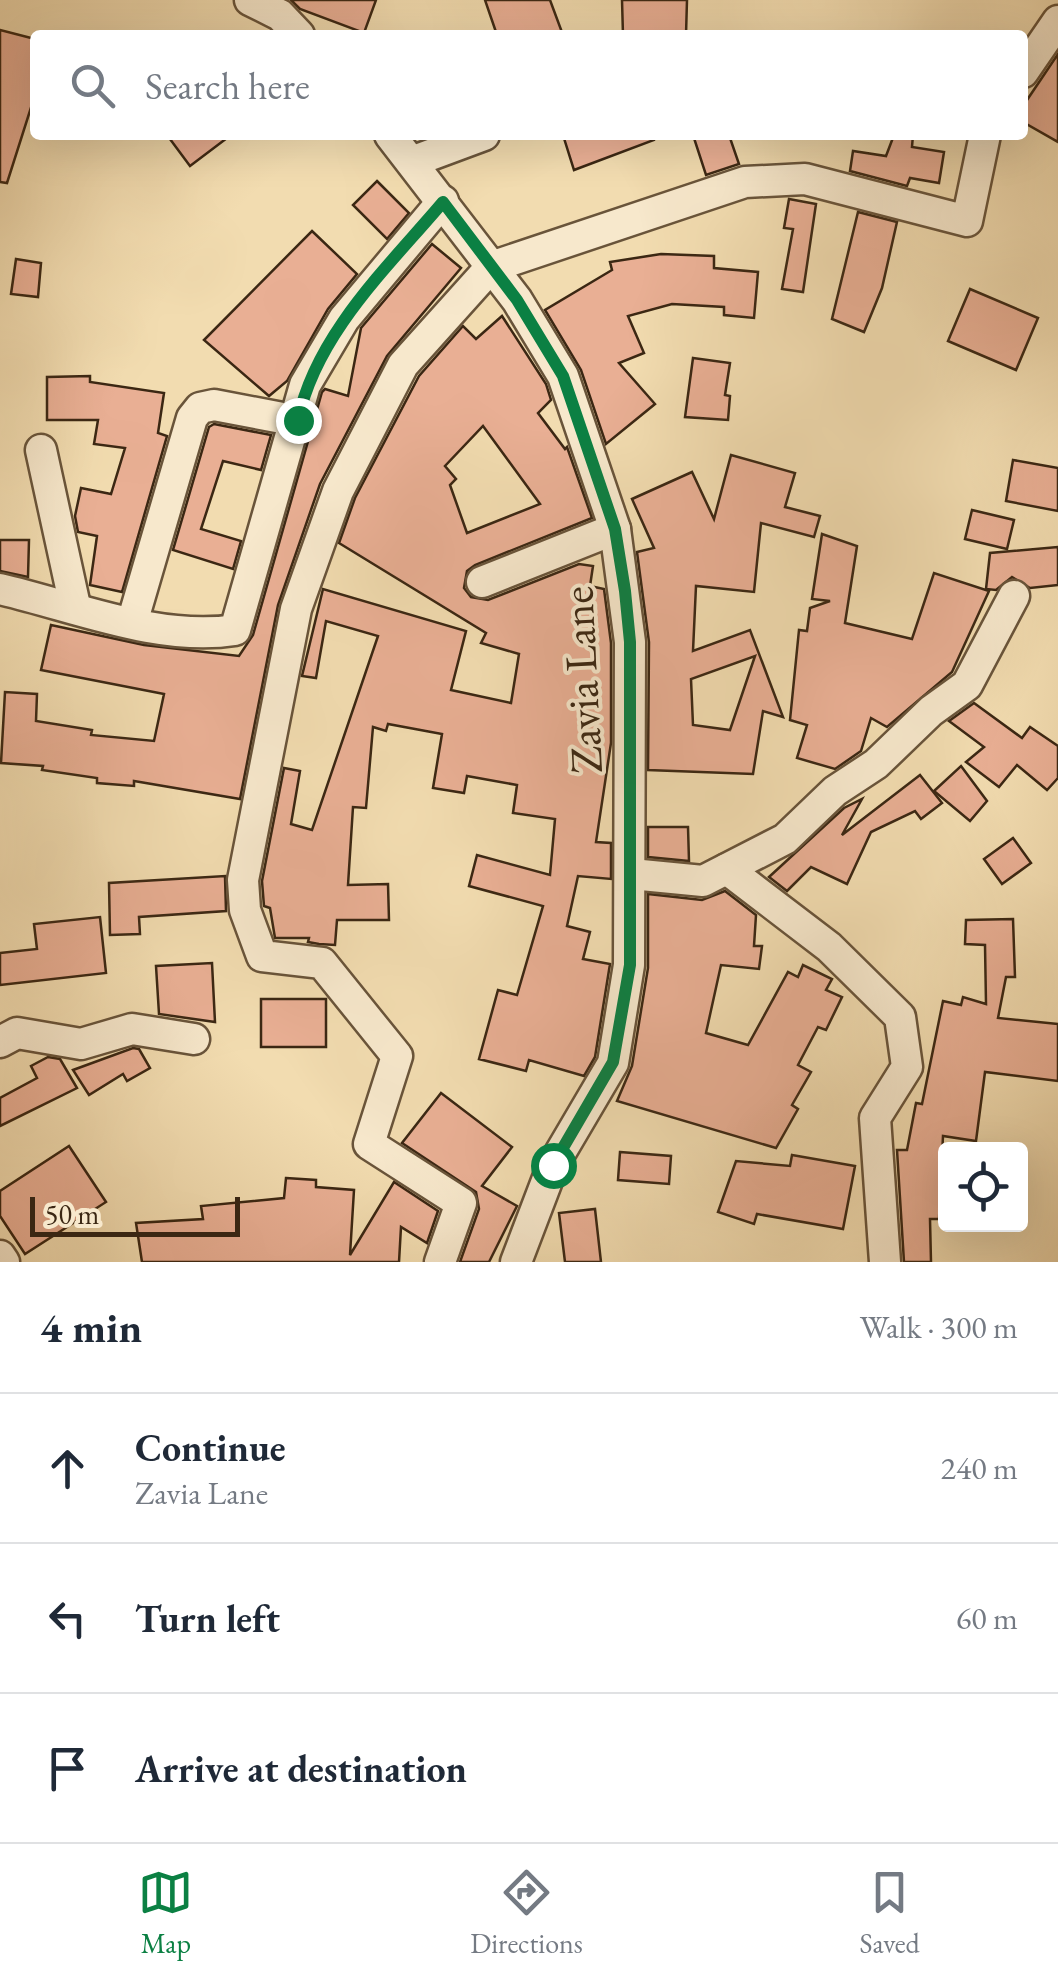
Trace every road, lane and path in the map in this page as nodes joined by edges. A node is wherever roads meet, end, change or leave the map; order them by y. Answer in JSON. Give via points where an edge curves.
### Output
{"nodes":[{"id":1,"x":250,"y":0,"type":"edge"},
{"id":2,"x":1058,"y":21,"type":"edge"},
{"id":3,"x":294,"y":30,"type":"edge"},
{"id":4,"x":1028,"y":65,"type":"edge"},
{"id":5,"x":395,"y":140,"type":"edge"},
{"id":6,"x":471,"y":140,"type":"edge"},
{"id":7,"x":984,"y":140,"type":"edge"},
{"id":8,"x":414,"y":161,"type":"junction"},
{"id":9,"x":443,"y":202,"type":"junction"},
{"id":10,"x":491,"y":267,"type":"junction"},
{"id":11,"x":298,"y":420,"type":"junction"},
{"id":12,"x":42,"y":450,"type":"dead end"},
{"id":13,"x":615,"y":529,"type":"junction"},
{"id":14,"x":482,"y":582,"type":"dead end"},
{"id":15,"x":0,"y":589,"type":"edge"},
{"id":16,"x":1014,"y":596,"type":"dead end"},
{"id":17,"x":75,"y":606,"type":"junction"},
{"id":18,"x":132,"y":622,"type":"junction"},
{"id":19,"x":727,"y":869,"type":"junction"},
{"id":20,"x":631,"y":874,"type":"junction"},
{"id":21,"x":194,"y":1039,"type":"dead end"},
{"id":22,"x":0,"y":1042,"type":"edge"},
{"id":23,"x":440,"y":1262,"type":"edge"},
{"id":24,"x":516,"y":1262,"type":"edge"},
{"id":25,"x":885,"y":1262,"type":"edge"}],
"edges":[{"from":1,"to":3,"type":"street"},
{"from":2,"to":4,"type":"street"},
{"from":5,"to":8,"type":"street","name":"Zavia Lane"},
{"from":6,"to":8,"type":"street"},
{"from":7,"to":10,"type":"street","via":[[966,221],[806,179],[744,182]]},
{"from":8,"to":9,"type":"street","name":"Zavia Lane"},
{"from":9,"to":10,"type":"street","name":"Zavia Lane"},
{"from":9,"to":11,"type":"street","via":[[344,319],[305,384]]},
{"from":10,"to":13,"type":"street","name":"Zavia Lane","via":[[563,376]]},
{"from":10,"to":23,"type":"street","via":[[403,365],[338,491],[296,609],[243,880],[245,910],[262,956],[322,963],[397,1056],[369,1144],[461,1203]]},
{"from":11,"to":18,"type":"street","via":[[235,630]]},
{"from":11,"to":18,"type":"street","via":[[200,408]]},
{"from":12,"to":17,"type":"street"},
{"from":13,"to":14,"type":"street"},
{"from":13,"to":20,"type":"street","name":"Zavia Lane","via":[[630,642]]},
{"from":15,"to":17,"type":"street"},
{"from":16,"to":19,"type":"street","via":[[967,685],[785,839]]},
{"from":17,"to":18,"type":"street"},
{"from":19,"to":20,"type":"street","via":[[703,881]]},
{"from":19,"to":25,"type":"street","via":[[829,947],[900,1017],[906,1066],[875,1118]]},
{"from":20,"to":24,"type":"street","name":"Zavia Lane","via":[[630,965],[613,1062],[553,1165]]},
{"from":21,"to":22,"type":"street","via":[[132,1029],[81,1044],[18,1032]]}]}
